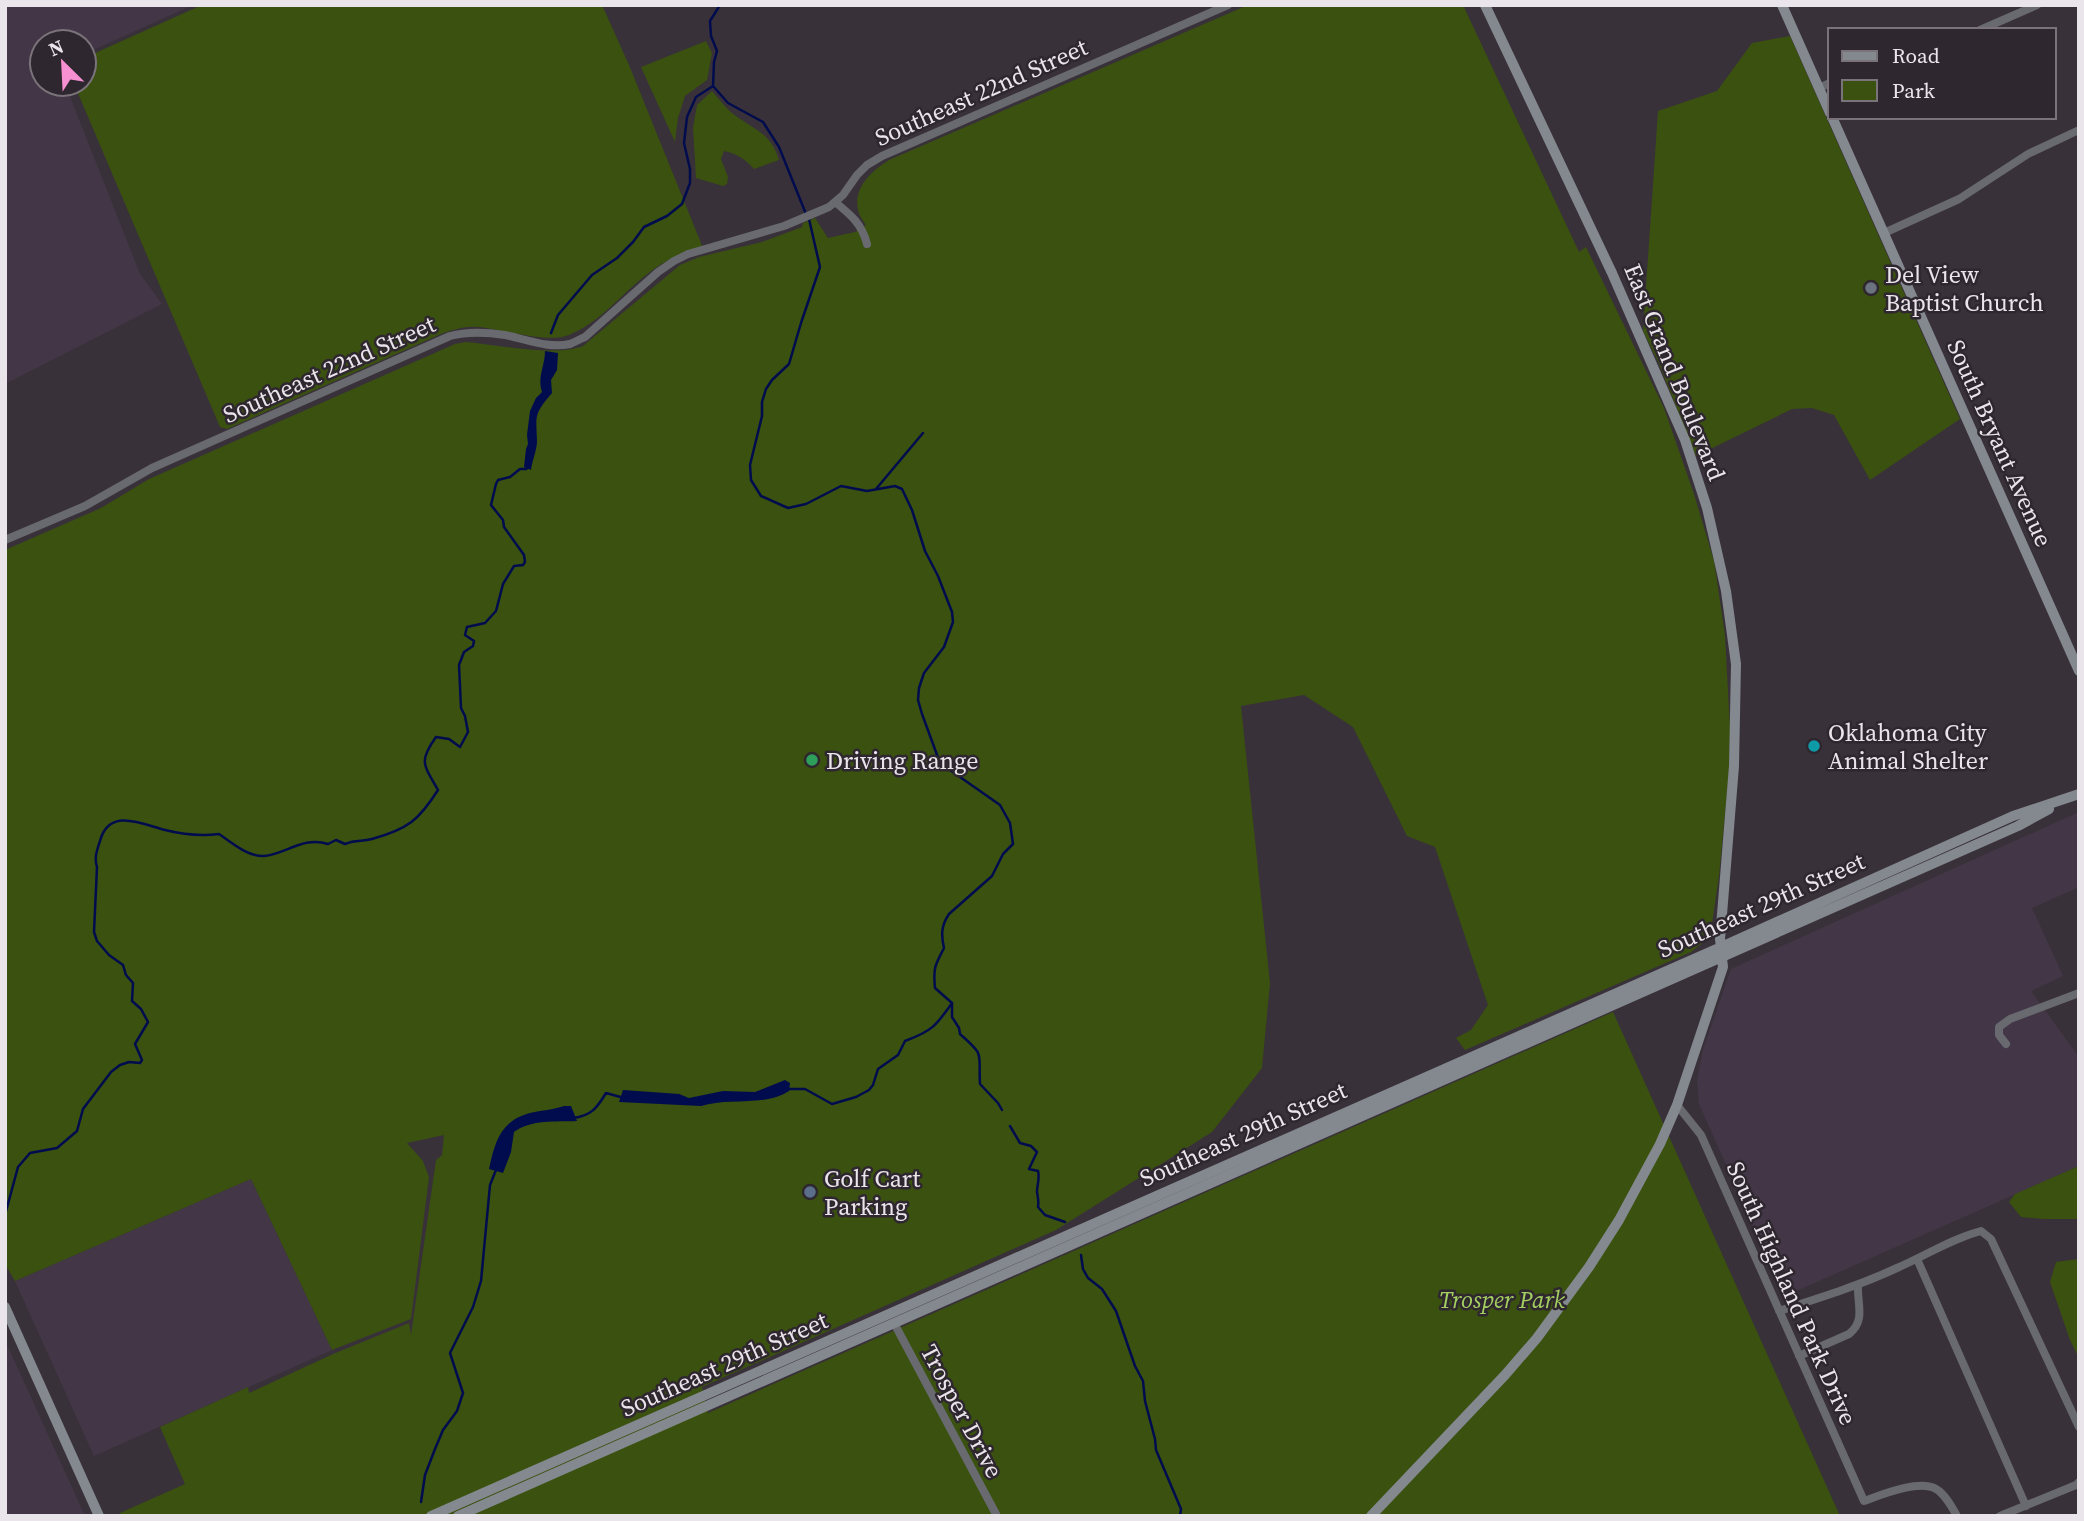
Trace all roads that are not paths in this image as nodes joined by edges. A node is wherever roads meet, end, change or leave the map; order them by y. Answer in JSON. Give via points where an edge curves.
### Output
{"nodes":[{"id":1,"x":1228,"y":5,"type":"edge"},
{"id":2,"x":1485,"y":5,"type":"edge"},
{"id":3,"x":1782,"y":5,"type":"edge"},
{"id":4,"x":2038,"y":5,"type":"edge"},
{"id":5,"x":1985,"y":28,"type":"edge"},
{"id":6,"x":1828,"y":84,"type":"edge"},
{"id":7,"x":1819,"y":88,"type":"junction"},
{"id":8,"x":1828,"y":108,"type":"edge"},
{"id":9,"x":1833,"y":119,"type":"edge"},
{"id":10,"x":2079,"y":130,"type":"edge"},
{"id":11,"x":835,"y":202,"type":"junction"},
{"id":12,"x":1884,"y":233,"type":"junction"},
{"id":13,"x":867,"y":244,"type":"dead end"},
{"id":14,"x":5,"y":541,"type":"edge"},
{"id":15,"x":2079,"y":671,"type":"edge"},
{"id":16,"x":2076,"y":795,"type":"edge"},
{"id":17,"x":1722,"y":952,"type":"junction"},
{"id":18,"x":2079,"y":993,"type":"edge"},
{"id":19,"x":2006,"y":1044,"type":"dead end"},
{"id":20,"x":1677,"y":1105,"type":"junction"},
{"id":21,"x":1917,"y":1259,"type":"junction"},
{"id":22,"x":1858,"y":1286,"type":"junction"},
{"id":23,"x":5,"y":1307,"type":"edge"},
{"id":24,"x":1779,"y":1311,"type":"junction"},
{"id":25,"x":892,"y":1319,"type":"junction"},
{"id":26,"x":1799,"y":1356,"type":"junction"},
{"id":27,"x":2079,"y":1427,"type":"edge"},
{"id":28,"x":2079,"y":1482,"type":"edge"},
{"id":29,"x":2026,"y":1506,"type":"junction"},
{"id":30,"x":99,"y":1516,"type":"edge"},
{"id":31,"x":431,"y":1516,"type":"edge"},
{"id":32,"x":458,"y":1516,"type":"edge"},
{"id":33,"x":997,"y":1516,"type":"edge"},
{"id":34,"x":1371,"y":1516,"type":"edge"},
{"id":35,"x":1957,"y":1516,"type":"edge"},
{"id":36,"x":2000,"y":1516,"type":"edge"}],
"edges":[{"from":1,"to":11,"type":"street","name":"Southeast 22nd Street","via":[[882,156],[867,165]]},
{"from":2,"to":17,"type":"main road","name":"East Grand Boulevard","via":[[1612,273],[1685,440],[1707,508],[1726,591],[1736,664]]},
{"from":3,"to":7,"type":"main road","name":"South Bryant Avenue"},
{"from":4,"to":5,"type":"street"},
{"from":6,"to":7,"type":"street"},
{"from":7,"to":8,"type":"main road","name":"South Bryant Avenue"},
{"from":9,"to":12,"type":"main road","name":"South Bryant Avenue"},
{"from":10,"to":12,"type":"street","via":[[2028,154],[1959,199]]},
{"from":11,"to":13,"type":"street","via":[[854,217]]},
{"from":11,"to":14,"type":"street","name":"Southeast 22nd Street","via":[[768,231],[688,254],[658,272],[585,337],[570,344],[482,333],[450,336],[152,468],[85,506]]},
{"from":12,"to":15,"type":"main road","name":"South Bryant Avenue"},
{"from":16,"to":17,"type":"main road","name":"Southeast 29th Street","via":[[2018,826]]},
{"from":17,"to":20,"type":"main road","name":"East Grand Boulevard","via":[[1723,967]]},
{"from":17,"to":25,"type":"main road","name":"Southeast 29th Street"},
{"from":18,"to":19,"type":"street","via":[[1998,1027]]},
{"from":20,"to":24,"type":"street","name":"South Highland Park Drive","via":[[1701,1135]]},
{"from":20,"to":34,"type":"main road","name":"East Grand Boulevard","via":[[1631,1198],[1571,1294],[1505,1375]]},
{"from":21,"to":22,"type":"street"},
{"from":21,"to":27,"type":"street","via":[[1969,1234],[1981,1231],[1992,1239]]},
{"from":21,"to":29,"type":"street"},
{"from":22,"to":24,"type":"street"},
{"from":22,"to":26,"type":"street","via":[[1856,1329]]},
{"from":23,"to":30,"type":"main road"},
{"from":24,"to":26,"type":"street","name":"South Highland Park Drive"},
{"from":25,"to":31,"type":"main road","name":"Southeast 29th Street"},
{"from":25,"to":32,"type":"main road","name":"Southeast 29th Street"},
{"from":25,"to":33,"type":"street","name":"Trosper Drive"},
{"from":26,"to":35,"type":"street","name":"South Highland Park Drive","via":[[1864,1501],[1925,1485],[1937,1489]]},
{"from":28,"to":29,"type":"street"},
{"from":29,"to":36,"type":"street"}]}
